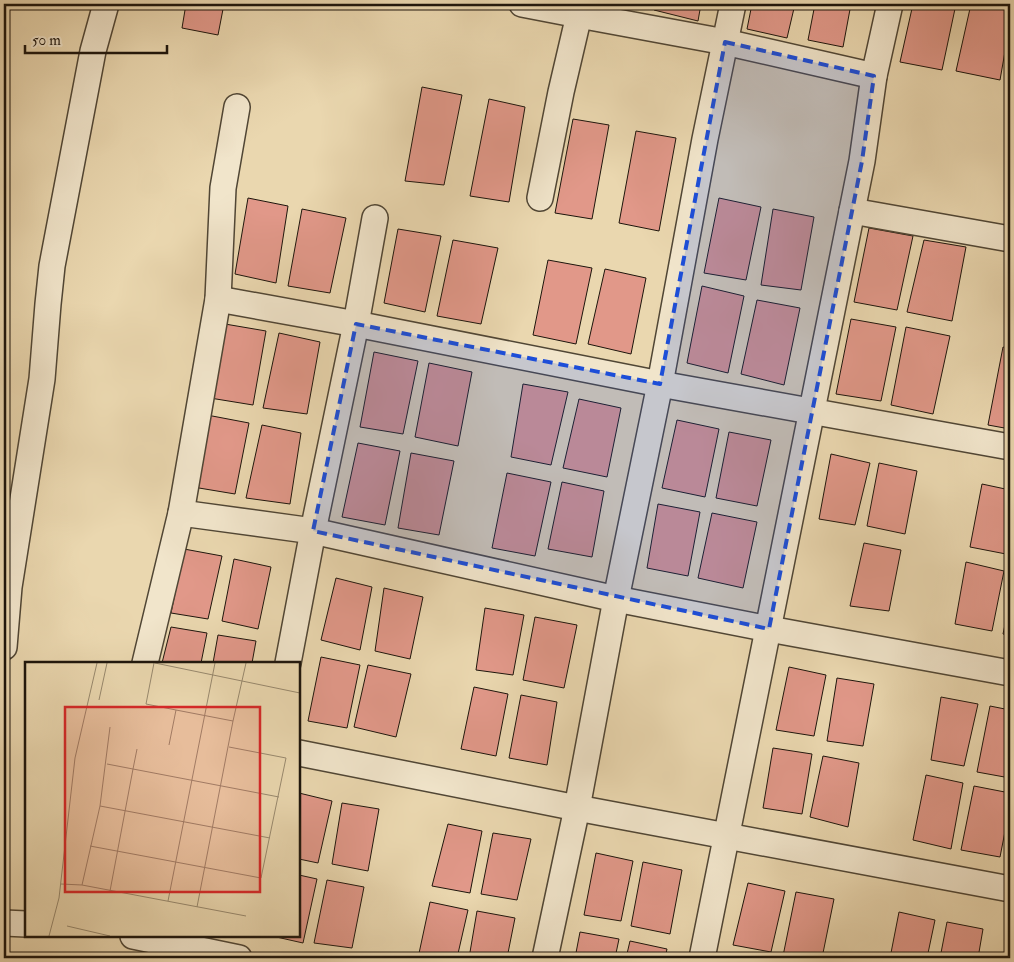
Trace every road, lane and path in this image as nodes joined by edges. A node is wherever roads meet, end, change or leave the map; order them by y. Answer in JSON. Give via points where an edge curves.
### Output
{"nodes":[{"id":1,"x":106,"y":4,"type":"edge"},
{"id":2,"x":522,"y":4,"type":"edge"},
{"id":3,"x":732,"y":4,"type":"edge"},
{"id":4,"x":890,"y":4,"type":"edge"},
{"id":5,"x":579,"y":15,"type":"junction"},
{"id":6,"x":725,"y":42,"type":"junction"},
{"id":7,"x":874,"y":76,"type":"junction"},
{"id":8,"x":237,"y":107,"type":"dead end"},
{"id":9,"x":540,"y":198,"type":"dead end"},
{"id":10,"x":852,"y":210,"type":"junction"},
{"id":11,"x":375,"y":218,"type":"dead end"},
{"id":12,"x":1010,"y":240,"type":"edge"},
{"id":13,"x":218,"y":299,"type":"junction"},
{"id":14,"x":356,"y":324,"type":"junction"},
{"id":15,"x":660,"y":384,"type":"junction"},
{"id":16,"x":812,"y":411,"type":"junction"},
{"id":17,"x":1010,"y":447,"type":"edge"},
{"id":18,"x":181,"y":513,"type":"junction"},
{"id":19,"x":313,"y":531,"type":"junction"},
{"id":20,"x":616,"y":599,"type":"junction"},
{"id":21,"x":769,"y":630,"type":"junction"},
{"id":22,"x":4,"y":646,"type":"edge"},
{"id":23,"x":145,"y":662,"type":"edge"},
{"id":24,"x":288,"y":662,"type":"edge"},
{"id":25,"x":1010,"y":673,"type":"edge"},
{"id":26,"x":300,"y":753,"type":"edge"},
{"id":27,"x":577,"y":808,"type":"junction"},
{"id":28,"x":726,"y":836,"type":"junction"},
{"id":29,"x":1010,"y":889,"type":"edge"},
{"id":30,"x":4,"y":923,"type":"edge"},
{"id":31,"x":25,"y":924,"type":"edge"},
{"id":32,"x":140,"y":937,"type":"edge"},
{"id":33,"x":237,"y":950,"type":"edge"},
{"id":34,"x":545,"y":958,"type":"edge"},
{"id":35,"x":702,"y":958,"type":"edge"}],
"edges":[{"from":1,"to":22,"type":"street","via":[[93,50],[52,266],[42,379],[9,587]]},
{"from":2,"to":5,"type":"street"},
{"from":3,"to":6,"type":"street"},
{"from":4,"to":7,"type":"street"},
{"from":5,"to":6,"type":"street"},
{"from":5,"to":9,"type":"street"},
{"from":6,"to":7,"type":"street"},
{"from":6,"to":15,"type":"street"},
{"from":7,"to":10,"type":"street"},
{"from":8,"to":13,"type":"street","via":[[223,188]]},
{"from":10,"to":12,"type":"street"},
{"from":10,"to":16,"type":"street"},
{"from":11,"to":14,"type":"street"},
{"from":13,"to":14,"type":"street"},
{"from":13,"to":18,"type":"street"},
{"from":14,"to":15,"type":"street"},
{"from":14,"to":19,"type":"street"},
{"from":15,"to":16,"type":"street"},
{"from":15,"to":20,"type":"street"},
{"from":16,"to":17,"type":"street"},
{"from":16,"to":21,"type":"street"},
{"from":18,"to":19,"type":"street"},
{"from":18,"to":23,"type":"street"},
{"from":19,"to":20,"type":"street"},
{"from":19,"to":24,"type":"street"},
{"from":20,"to":21,"type":"street"},
{"from":20,"to":27,"type":"street"},
{"from":21,"to":25,"type":"street"},
{"from":21,"to":28,"type":"street"},
{"from":26,"to":27,"type":"street"},
{"from":27,"to":28,"type":"street"},
{"from":27,"to":34,"type":"street"},
{"from":28,"to":29,"type":"street"},
{"from":28,"to":35,"type":"street"},
{"from":30,"to":31,"type":"street"},
{"from":32,"to":33,"type":"street"}]}
